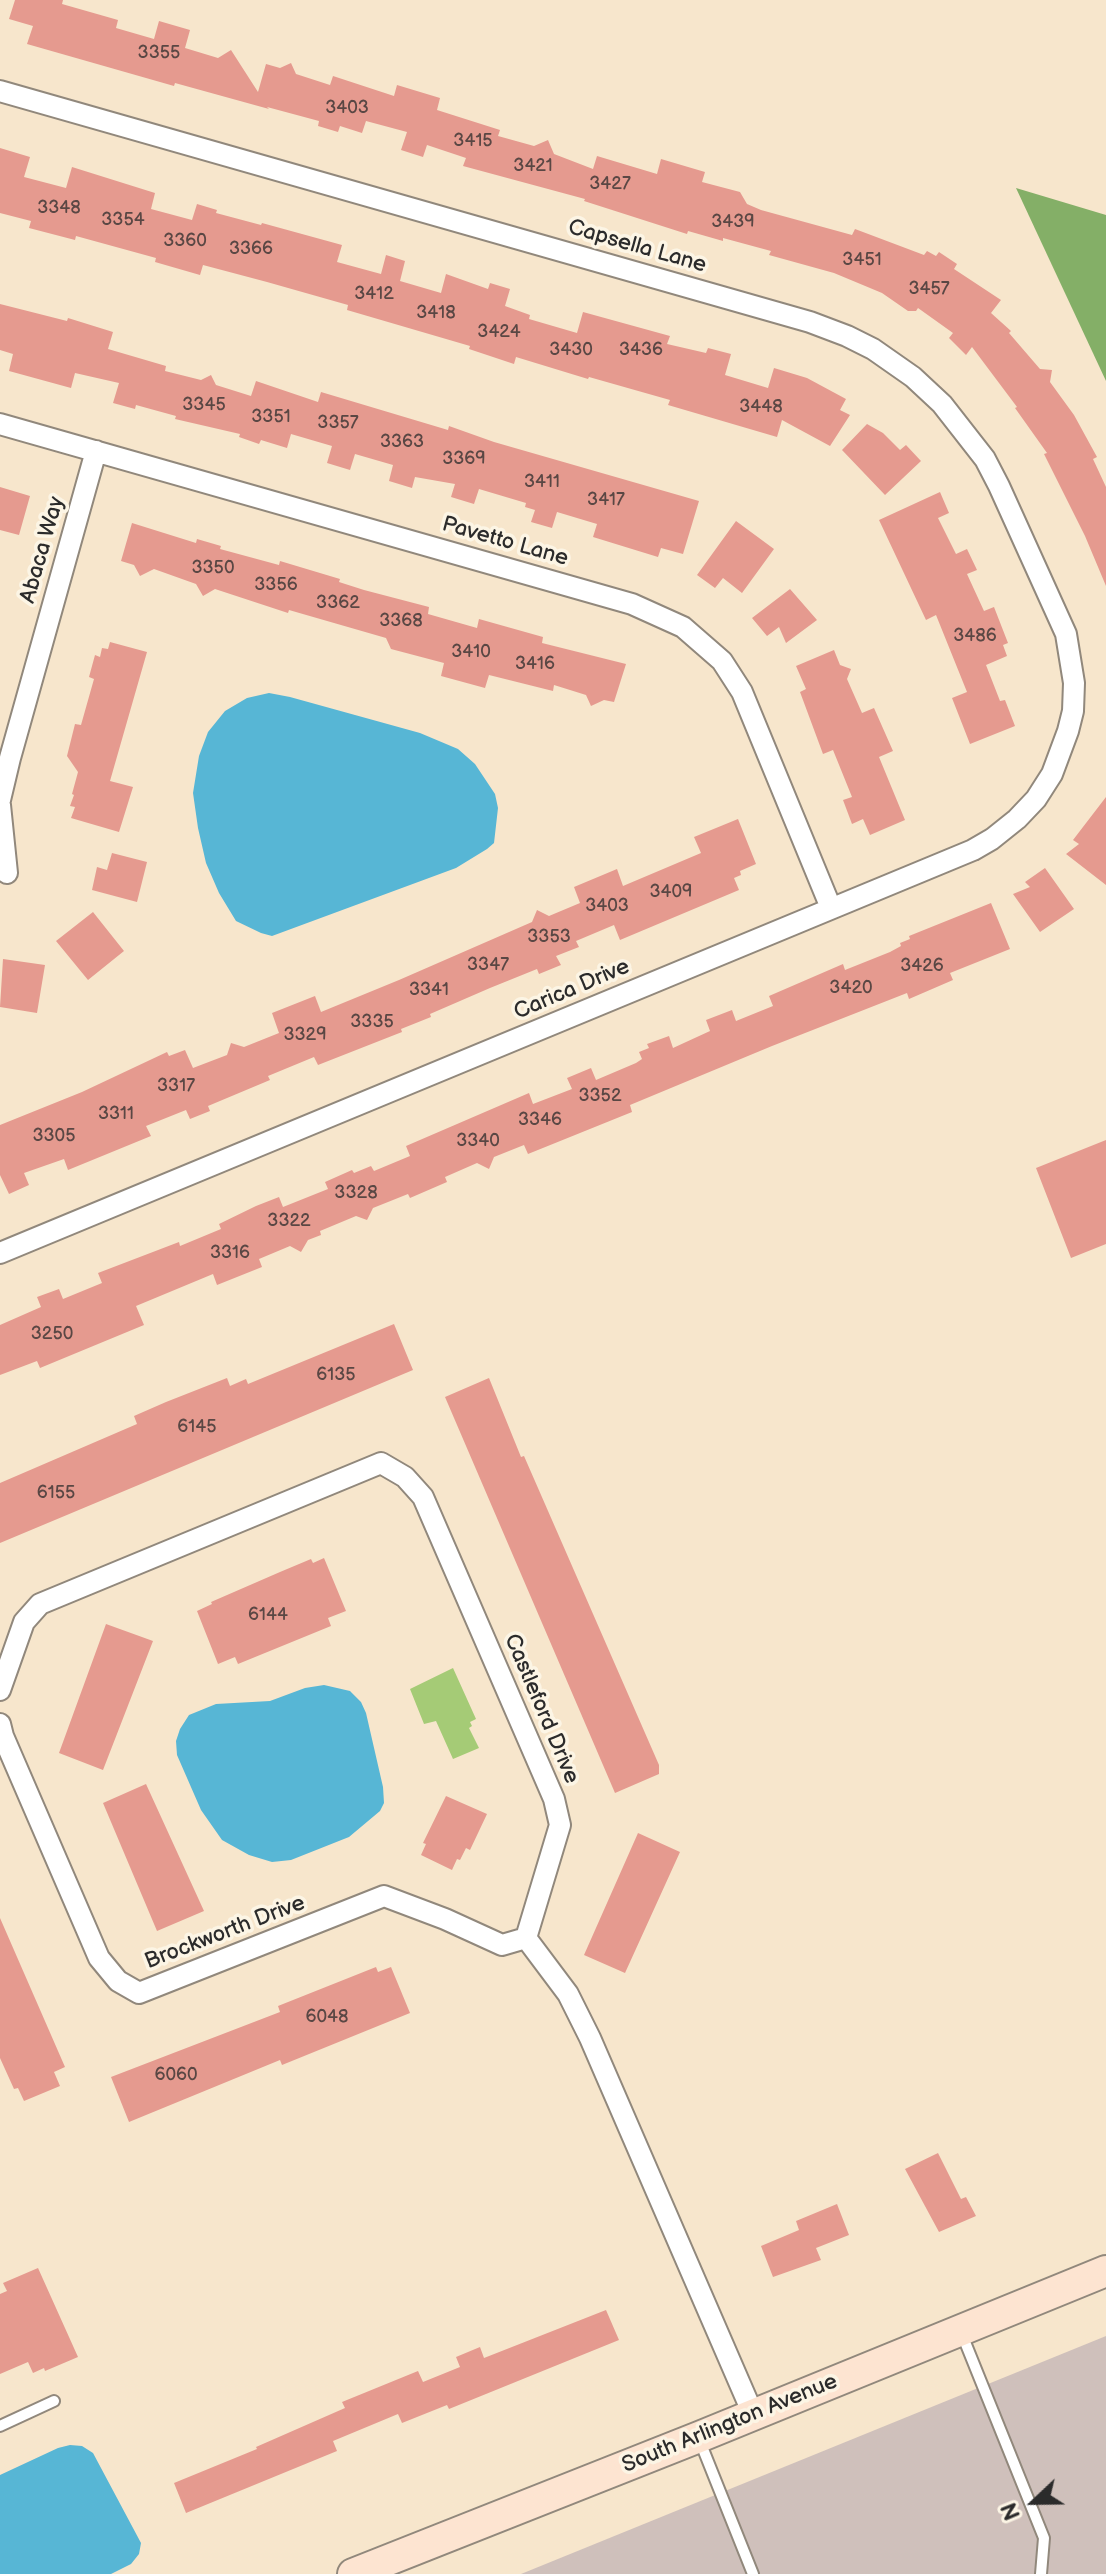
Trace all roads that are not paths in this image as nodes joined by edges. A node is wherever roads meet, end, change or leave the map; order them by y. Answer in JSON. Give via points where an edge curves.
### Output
{"nodes":[{"id":1,"x":0,"y":91,"type":"edge"},
{"id":2,"x":0,"y":424,"type":"edge"},
{"id":3,"x":96,"y":451,"type":"junction"},
{"id":4,"x":1074,"y":683,"type":"joint"},
{"id":5,"x":5,"y":756,"type":"edge"},
{"id":6,"x":0,"y":803,"type":"edge"},
{"id":7,"x":7,"y":873,"type":"dead end"},
{"id":8,"x":831,"y":908,"type":"junction"},
{"id":9,"x":0,"y":1253,"type":"edge"},
{"id":10,"x":0,"y":1690,"type":"edge"},
{"id":11,"x":0,"y":1724,"type":"edge"},
{"id":12,"x":526,"y":1938,"type":"junction"},
{"id":13,"x":1106,"y":2271,"type":"edge"},
{"id":14,"x":960,"y":2330,"type":"junction"},
{"id":15,"x":54,"y":2401,"type":"dead end"},
{"id":16,"x":753,"y":2414,"type":"junction"},
{"id":17,"x":0,"y":2426,"type":"edge"},
{"id":18,"x":699,"y":2437,"type":"junction"},
{"id":19,"x":353,"y":2574,"type":"edge"},
{"id":20,"x":753,"y":2574,"type":"edge"},
{"id":21,"x":1041,"y":2574,"type":"edge"}],
"edges":[{"from":1,"to":4,"type":"street","name":"Capsella Lane","via":[[810,322],[873,349],[942,404],[985,459],[1066,634]]},
{"from":2,"to":3,"type":"street","name":"Pavetto Lane"},
{"from":3,"to":5,"type":"street","name":"Abaca Way"},
{"from":3,"to":8,"type":"street","name":"Pavetto Lane","via":[[632,604],[683,627],[722,661],[742,692]]},
{"from":4,"to":8,"type":"street","name":"Carica Drive","via":[[1073,711],[1060,758],[1036,799],[1017,819],[973,850]]},
{"from":5,"to":6,"type":"street","name":"Abaca Way"},
{"from":6,"to":7,"type":"street","name":"Abaca Way"},
{"from":8,"to":9,"type":"street","name":"Carica Drive"},
{"from":10,"to":12,"type":"street","name":"Castleford Drive","via":[[24,1622],[40,1604],[381,1463],[405,1477],[423,1497],[554,1799],[560,1825]]},
{"from":11,"to":12,"type":"street","name":"Brockworth Drive","via":[[99,1958],[118,1981],[139,1993],[384,1896],[502,1945]]},
{"from":12,"to":16,"type":"street","via":[[568,1994],[590,2038]]},
{"from":13,"to":14,"type":"main road","name":"South Arlington Avenue"},
{"from":14,"to":16,"type":"main road","name":"South Arlington Avenue"},
{"from":14,"to":21,"type":"lane","via":[[1044,2538]]},
{"from":15,"to":17,"type":"lane"},
{"from":16,"to":18,"type":"main road","name":"South Arlington Avenue"},
{"from":18,"to":19,"type":"main road","name":"South Arlington Avenue"},
{"from":18,"to":20,"type":"lane"}]}
